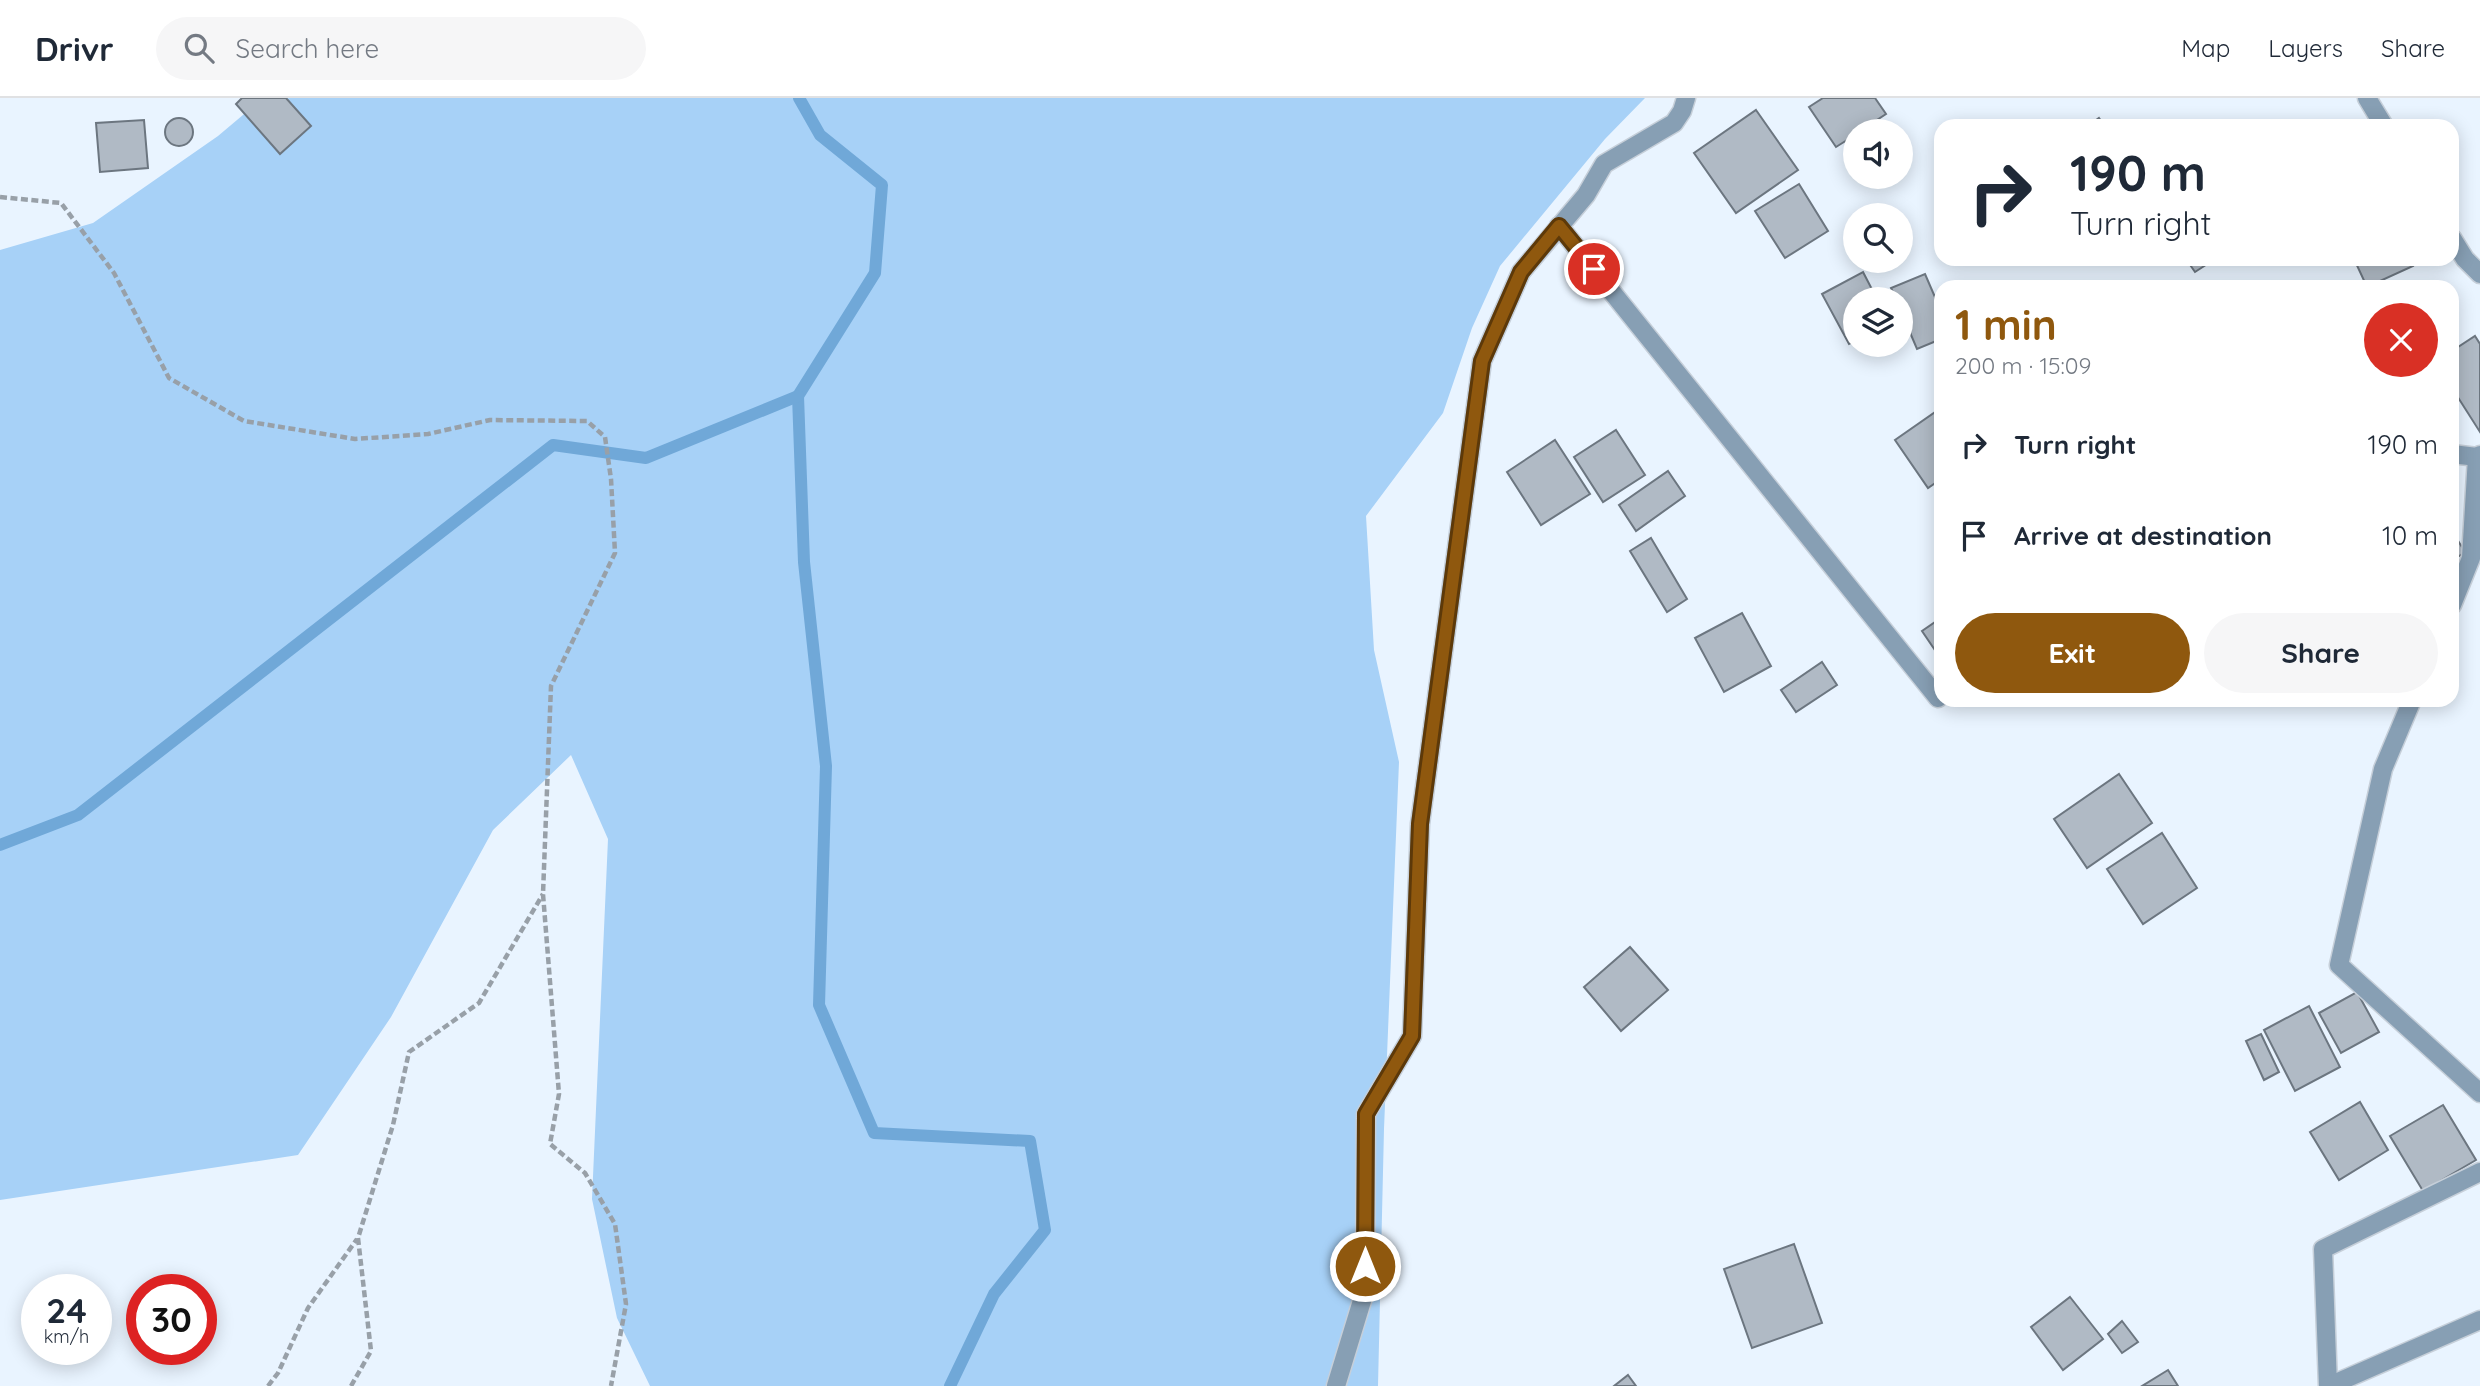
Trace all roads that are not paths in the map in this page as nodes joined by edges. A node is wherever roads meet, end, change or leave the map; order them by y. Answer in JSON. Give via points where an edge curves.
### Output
{"nodes":[{"id":1,"x":1686,"y":98,"type":"edge"},
{"id":2,"x":2367,"y":98,"type":"edge"},
{"id":3,"x":2380,"y":119,"type":"edge"},
{"id":4,"x":1559,"y":226,"type":"junction"},
{"id":5,"x":2459,"y":250,"type":"edge"},
{"id":6,"x":2480,"y":274,"type":"edge"},
{"id":7,"x":2459,"y":454,"type":"edge"},
{"id":8,"x":2479,"y":456,"type":"edge"},
{"id":9,"x":2459,"y":589,"type":"edge"},
{"id":10,"x":1934,"y":693,"type":"edge"},
{"id":11,"x":2409,"y":707,"type":"edge"},
{"id":12,"x":2480,"y":1093,"type":"edge"},
{"id":13,"x":2480,"y":1172,"type":"edge"},
{"id":14,"x":2480,"y":1320,"type":"edge"},
{"id":15,"x":1336,"y":1386,"type":"edge"},
{"id":16,"x":2328,"y":1386,"type":"edge"}],
"edges":[{"from":1,"to":4,"type":"street","via":[[1674,123],[1604,164],[1586,195]]},
{"from":2,"to":3,"type":"street"},
{"from":4,"to":10,"type":"street"},
{"from":4,"to":15,"type":"street","via":[[1521,272],[1482,361],[1420,824],[1412,1036],[1366,1114],[1365,1291]]},
{"from":5,"to":6,"type":"street"},
{"from":7,"to":8,"type":"street"},
{"from":8,"to":9,"type":"street","via":[[2472,558]]},
{"from":11,"to":12,"type":"street","via":[[2383,769],[2339,965]]},
{"from":13,"to":16,"type":"street","via":[[2323,1249]]},
{"from":14,"to":16,"type":"street"}]}
